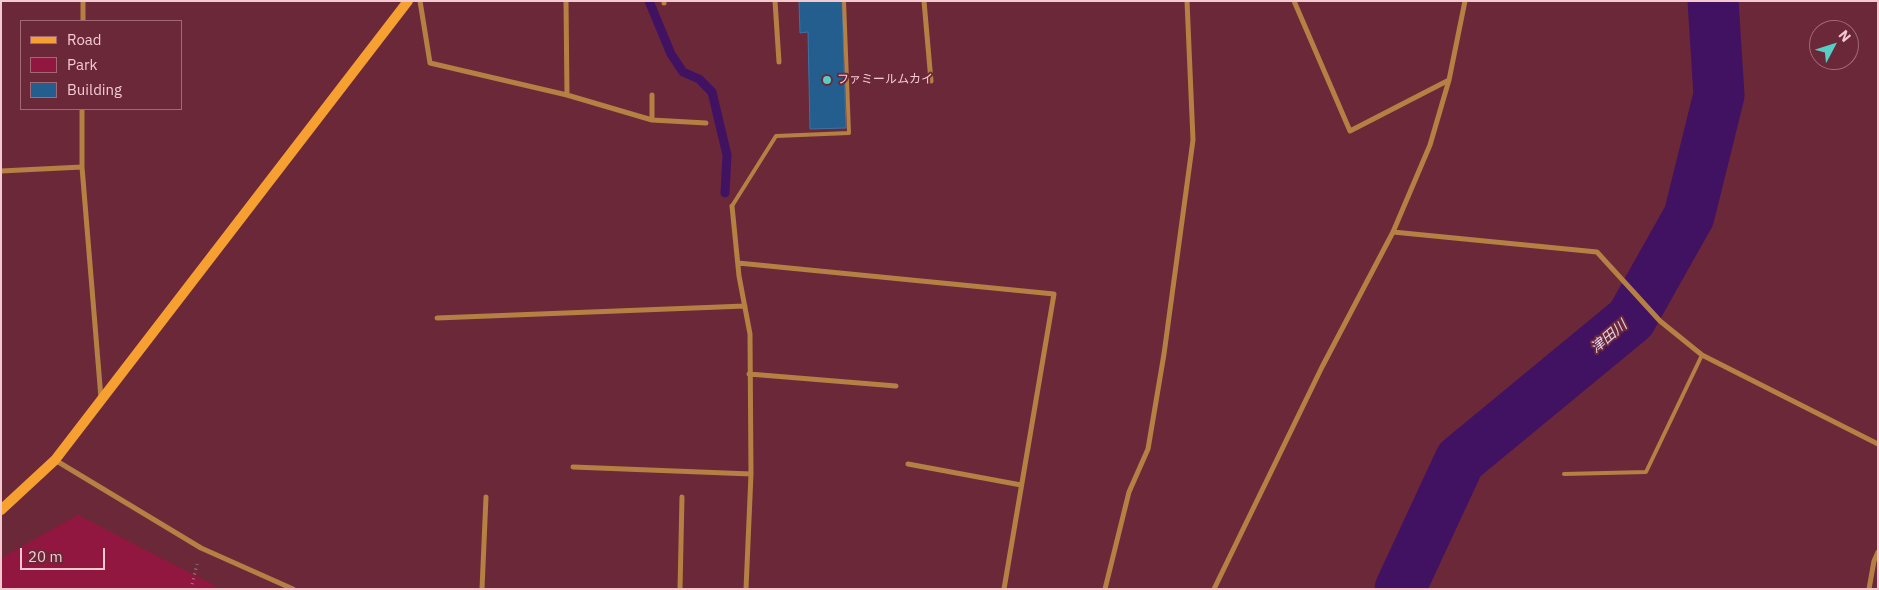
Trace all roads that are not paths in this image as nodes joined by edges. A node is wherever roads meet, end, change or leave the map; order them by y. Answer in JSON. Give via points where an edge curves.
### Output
{"nodes":[{"id":1,"x":83,"y":1,"type":"edge"},
{"id":2,"x":408,"y":1,"type":"edge"},
{"id":3,"x":420,"y":1,"type":"edge"},
{"id":4,"x":566,"y":1,"type":"edge"},
{"id":5,"x":776,"y":1,"type":"edge"},
{"id":6,"x":844,"y":1,"type":"edge"},
{"id":7,"x":924,"y":1,"type":"edge"},
{"id":8,"x":1187,"y":1,"type":"edge"},
{"id":9,"x":1294,"y":1,"type":"edge"},
{"id":10,"x":1464,"y":1,"type":"edge"},
{"id":11,"x":83,"y":20,"type":"edge"},
{"id":12,"x":779,"y":62,"type":"dead end"},
{"id":13,"x":1449,"y":80,"type":"junction"},
{"id":14,"x":931,"y":81,"type":"dead end"},
{"id":15,"x":567,"y":95,"type":"junction"},
{"id":16,"x":652,"y":95,"type":"dead end"},
{"id":17,"x":82,"y":110,"type":"edge"},
{"id":18,"x":652,"y":120,"type":"junction"},
{"id":19,"x":706,"y":123,"type":"dead end"},
{"id":20,"x":82,"y":167,"type":"junction"},
{"id":21,"x":1,"y":171,"type":"edge"},
{"id":22,"x":732,"y":206,"type":"joint"},
{"id":23,"x":1393,"y":232,"type":"junction"},
{"id":24,"x":738,"y":263,"type":"junction"},
{"id":25,"x":745,"y":306,"type":"junction"},
{"id":26,"x":437,"y":318,"type":"dead end"},
{"id":27,"x":1702,"y":354,"type":"junction"},
{"id":28,"x":750,"y":374,"type":"junction"},
{"id":29,"x":896,"y":386,"type":"dead end"},
{"id":30,"x":101,"y":400,"type":"junction"},
{"id":31,"x":1878,"y":444,"type":"edge"},
{"id":32,"x":55,"y":460,"type":"junction"},
{"id":33,"x":908,"y":464,"type":"dead end"},
{"id":34,"x":573,"y":466,"type":"dead end"},
{"id":35,"x":751,"y":474,"type":"junction"},
{"id":36,"x":1564,"y":474,"type":"dead end"},
{"id":37,"x":1021,"y":485,"type":"junction"},
{"id":38,"x":486,"y":497,"type":"dead end"},
{"id":39,"x":682,"y":497,"type":"dead end"},
{"id":40,"x":1,"y":510,"type":"edge"},
{"id":41,"x":1878,"y":552,"type":"edge"},
{"id":42,"x":293,"y":589,"type":"edge"},
{"id":43,"x":482,"y":589,"type":"edge"},
{"id":44,"x":680,"y":589,"type":"edge"},
{"id":45,"x":746,"y":589,"type":"edge"},
{"id":46,"x":1004,"y":589,"type":"edge"},
{"id":47,"x":1105,"y":589,"type":"edge"},
{"id":48,"x":1214,"y":589,"type":"edge"},
{"id":49,"x":1869,"y":589,"type":"edge"}],
"edges":[{"from":1,"to":11,"type":"street"},
{"from":2,"to":30,"type":"street"},
{"from":3,"to":15,"type":"street","via":[[430,63]]},
{"from":4,"to":15,"type":"street"},
{"from":5,"to":12,"type":"street"},
{"from":6,"to":22,"type":"lane","via":[[849,133],[776,136]]},
{"from":7,"to":14,"type":"street"},
{"from":8,"to":47,"type":"street","via":[[1193,140],[1164,354],[1148,449],[1130,492]]},
{"from":9,"to":13,"type":"street","via":[[1350,131]]},
{"from":10,"to":13,"type":"street"},
{"from":13,"to":23,"type":"street","via":[[1430,145]]},
{"from":15,"to":18,"type":"street"},
{"from":16,"to":18,"type":"street"},
{"from":17,"to":20,"type":"street"},
{"from":18,"to":19,"type":"street"},
{"from":20,"to":21,"type":"street"},
{"from":20,"to":30,"type":"street"},
{"from":22,"to":24,"type":"street"},
{"from":23,"to":27,"type":"street","via":[[1597,252],[1660,321]]},
{"from":23,"to":48,"type":"street","via":[[1322,367]]},
{"from":24,"to":25,"type":"street"},
{"from":24,"to":37,"type":"street","via":[[1054,294]]},
{"from":25,"to":26,"type":"street"},
{"from":25,"to":28,"type":"street","via":[[750,334]]},
{"from":27,"to":31,"type":"street"},
{"from":27,"to":36,"type":"lane","via":[[1646,472]]},
{"from":28,"to":29,"type":"street"},
{"from":28,"to":35,"type":"street"},
{"from":30,"to":32,"type":"street"},
{"from":32,"to":40,"type":"street"},
{"from":32,"to":42,"type":"street","via":[[201,548]]},
{"from":33,"to":37,"type":"street"},
{"from":34,"to":35,"type":"street"},
{"from":35,"to":45,"type":"street"},
{"from":37,"to":46,"type":"street"},
{"from":38,"to":43,"type":"street"},
{"from":39,"to":44,"type":"street"},
{"from":41,"to":49,"type":"street"}]}
